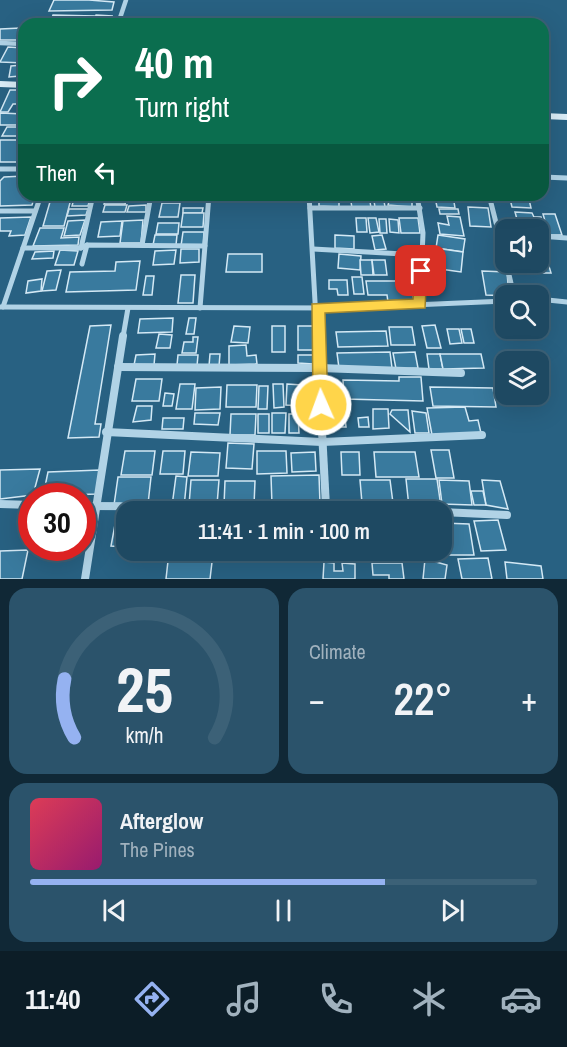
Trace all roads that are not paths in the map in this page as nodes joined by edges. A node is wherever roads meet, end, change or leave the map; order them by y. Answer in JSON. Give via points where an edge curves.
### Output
{"nodes":[{"id":1,"x":126,"y":0,"type":"edge"},
{"id":2,"x":120,"y":18,"type":"edge"},
{"id":3,"x":0,"y":43,"type":"edge"},
{"id":4,"x":18,"y":44,"type":"edge"},
{"id":5,"x":18,"y":82,"type":"edge"},
{"id":6,"x":0,"y":84,"type":"edge"},
{"id":7,"x":549,"y":116,"type":"edge"},
{"id":8,"x":567,"y":117,"type":"edge"},
{"id":9,"x":0,"y":169,"type":"edge"},
{"id":10,"x":18,"y":169,"type":"edge"},
{"id":11,"x":549,"y":177,"type":"edge"},
{"id":12,"x":567,"y":178,"type":"edge"},
{"id":13,"x":39,"y":201,"type":"edge"},
{"id":14,"x":92,"y":201,"type":"edge"},
{"id":15,"x":150,"y":201,"type":"edge"},
{"id":16,"x":209,"y":201,"type":"edge"},
{"id":17,"x":309,"y":201,"type":"edge"},
{"id":18,"x":418,"y":201,"type":"edge"},
{"id":19,"x":491,"y":201,"type":"edge"},
{"id":20,"x":310,"y":208,"type":"junction"},
{"id":21,"x":420,"y":208,"type":"junction"},
{"id":22,"x":0,"y":211,"type":"edge"},
{"id":23,"x":35,"y":211,"type":"junction"},
{"id":24,"x":497,"y":219,"type":"edge"},
{"id":25,"x":549,"y":237,"type":"edge"},
{"id":26,"x":567,"y":238,"type":"edge"},
{"id":27,"x":142,"y":245,"type":"junction"},
{"id":28,"x":84,"y":246,"type":"junction"},
{"id":29,"x":205,"y":246,"type":"junction"},
{"id":30,"x":23,"y":248,"type":"junction"},
{"id":31,"x":313,"y":249,"type":"junction"},
{"id":32,"x":421,"y":255,"type":"junction"},
{"id":33,"x":82,"y":264,"type":"dead end"},
{"id":34,"x":549,"y":300,"type":"edge"},
{"id":35,"x":495,"y":301,"type":"edge"},
{"id":36,"x":567,"y":302,"type":"edge"},
{"id":37,"x":420,"y":304,"type":"junction"},
{"id":38,"x":2,"y":307,"type":"edge"},
{"id":39,"x":129,"y":308,"type":"junction"},
{"id":40,"x":200,"y":308,"type":"junction"},
{"id":41,"x":317,"y":308,"type":"junction"},
{"id":42,"x":118,"y":367,"type":"junction"},
{"id":43,"x":320,"y":368,"type":"junction"},
{"id":44,"x":461,"y":373,"type":"dead end"},
{"id":45,"x":106,"y":432,"type":"junction"},
{"id":46,"x":482,"y":435,"type":"dead end"},
{"id":47,"x":322,"y":442,"type":"junction"},
{"id":48,"x":326,"y":501,"type":"edge"},
{"id":49,"x":0,"y":504,"type":"edge"},
{"id":50,"x":18,"y":505,"type":"edge"},
{"id":51,"x":96,"y":507,"type":"joint"},
{"id":52,"x":116,"y":507,"type":"edge"},
{"id":53,"x":452,"y":512,"type":"edge"},
{"id":54,"x":507,"y":515,"type":"dead end"},
{"id":55,"x":88,"y":561,"type":"edge"},
{"id":56,"x":85,"y":579,"type":"edge"}],
"edges":[{"from":1,"to":2,"type":"street"},
{"from":3,"to":4,"type":"street"},
{"from":5,"to":6,"type":"street"},
{"from":7,"to":8,"type":"street"},
{"from":9,"to":10,"type":"street"},
{"from":11,"to":12,"type":"street"},
{"from":13,"to":23,"type":"street"},
{"from":14,"to":28,"type":"street"},
{"from":15,"to":27,"type":"street"},
{"from":16,"to":29,"type":"street"},
{"from":17,"to":20,"type":"street"},
{"from":18,"to":21,"type":"street"},
{"from":19,"to":24,"type":"street"},
{"from":20,"to":21,"type":"street"},
{"from":20,"to":31,"type":"street"},
{"from":21,"to":32,"type":"street"},
{"from":22,"to":23,"type":"street"},
{"from":23,"to":30,"type":"street"},
{"from":25,"to":26,"type":"street"},
{"from":27,"to":28,"type":"street"},
{"from":27,"to":29,"type":"street"},
{"from":28,"to":30,"type":"street"},
{"from":28,"to":33,"type":"street"},
{"from":29,"to":40,"type":"street"},
{"from":30,"to":38,"type":"street"},
{"from":31,"to":32,"type":"street"},
{"from":31,"to":41,"type":"street"},
{"from":32,"to":37,"type":"street"},
{"from":34,"to":36,"type":"street"},
{"from":35,"to":37,"type":"street"},
{"from":37,"to":41,"type":"street"},
{"from":38,"to":39,"type":"street"},
{"from":39,"to":40,"type":"street"},
{"from":39,"to":42,"type":"street"},
{"from":40,"to":41,"type":"street"},
{"from":41,"to":43,"type":"street"},
{"from":42,"to":43,"type":"street"},
{"from":42,"to":45,"type":"street"},
{"from":43,"to":44,"type":"street"},
{"from":43,"to":47,"type":"street"},
{"from":45,"to":47,"type":"street"},
{"from":45,"to":51,"type":"street"},
{"from":46,"to":47,"type":"street"},
{"from":47,"to":48,"type":"street"},
{"from":49,"to":50,"type":"street"},
{"from":51,"to":52,"type":"street"},
{"from":53,"to":54,"type":"street"},
{"from":55,"to":56,"type":"street"}]}
